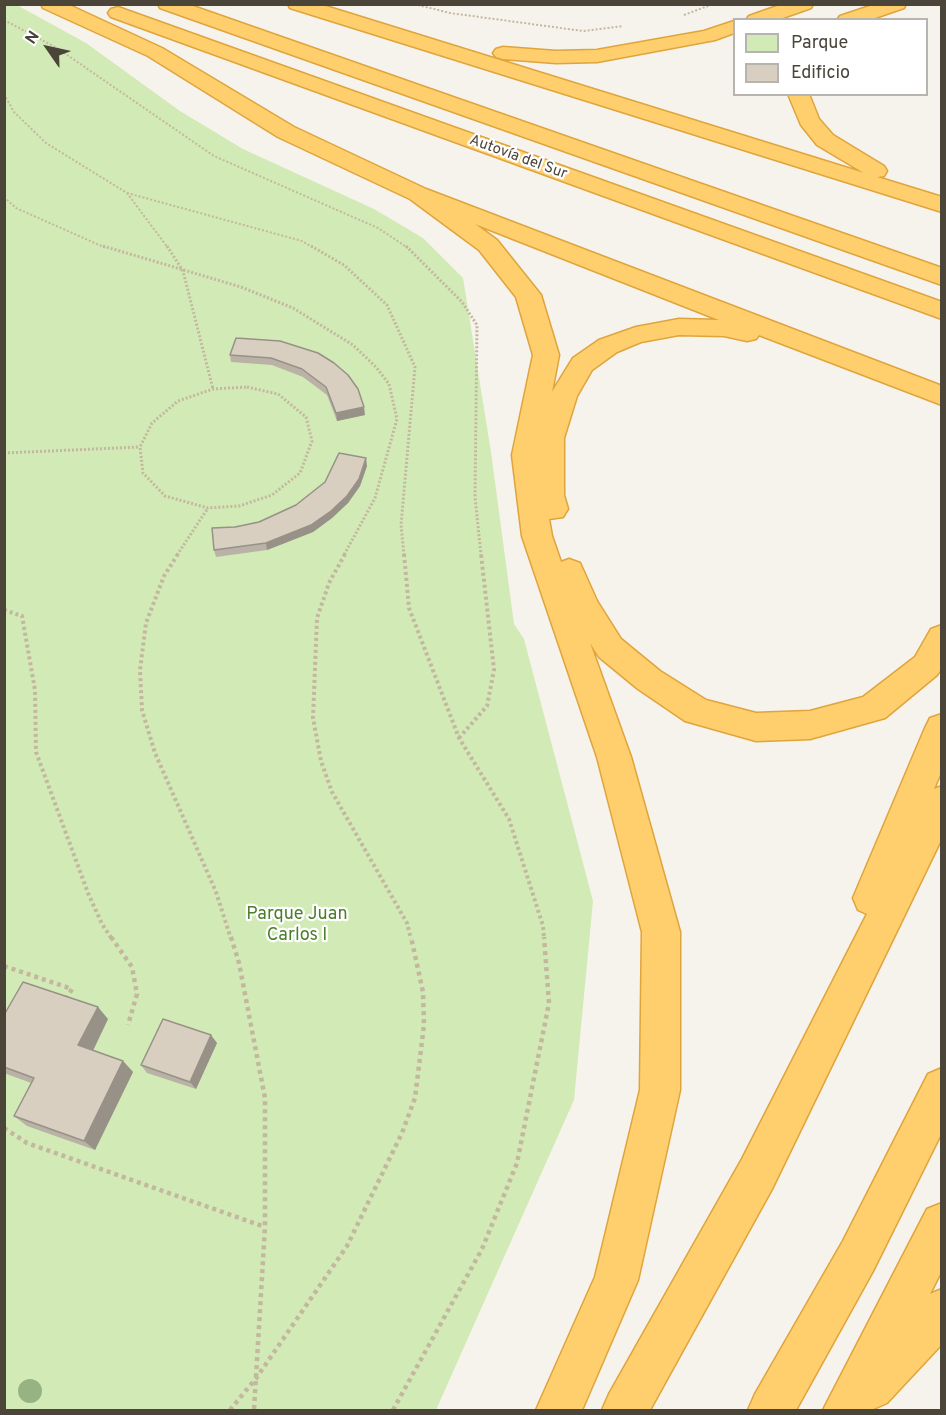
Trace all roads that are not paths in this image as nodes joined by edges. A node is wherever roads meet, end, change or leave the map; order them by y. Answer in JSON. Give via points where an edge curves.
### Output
{"nodes":[{"id":1,"x":50,"y":4,"type":"edge"},
{"id":2,"x":94,"y":4,"type":"edge"},
{"id":3,"x":167,"y":4,"type":"edge"},
{"id":4,"x":297,"y":4,"type":"edge"},
{"id":5,"x":804,"y":4,"type":"edge"},
{"id":6,"x":897,"y":4,"type":"edge"},
{"id":7,"x":345,"y":18,"type":"junction"},
{"id":8,"x":762,"y":18,"type":"edge"},
{"id":9,"x":853,"y":18,"type":"edge"},
{"id":10,"x":733,"y":28,"type":"edge"},
{"id":11,"x":799,"y":96,"type":"edge"},
{"id":12,"x":418,"y":194,"type":"junction"},
{"id":13,"x":941,"y":205,"type":"edge"},
{"id":14,"x":942,"y":277,"type":"edge"},
{"id":15,"x":942,"y":311,"type":"edge"},
{"id":16,"x":820,"y":348,"type":"junction"},
{"id":17,"x":942,"y":396,"type":"edge"},
{"id":18,"x":942,"y":638,"type":"edge"},
{"id":19,"x":942,"y":728,"type":"edge"},
{"id":20,"x":942,"y":801,"type":"edge"},
{"id":21,"x":942,"y":1088,"type":"edge"},
{"id":22,"x":757,"y":1174,"type":"junction"},
{"id":23,"x":942,"y":1224,"type":"edge"},
{"id":24,"x":942,"y":1311,"type":"edge"},
{"id":25,"x":559,"y":1410,"type":"edge"},
{"id":26,"x":625,"y":1410,"type":"edge"},
{"id":27,"x":771,"y":1410,"type":"edge"},
{"id":28,"x":848,"y":1410,"type":"edge"}],
"edges":[{"from":1,"to":12,"type":"highway","via":[[155,52],[286,132]]},
{"from":2,"to":15,"type":"highway","name":"Autovía del Sur"},
{"from":3,"to":14,"type":"highway","name":"Autovía del Sur"},
{"from":4,"to":7,"type":"highway"},
{"from":5,"to":8,"type":"highway"},
{"from":6,"to":9,"type":"highway"},
{"from":7,"to":10,"type":"highway","via":[[459,45],[556,57],[634,50]]},
{"from":7,"to":13,"type":"highway"},
{"from":11,"to":13,"type":"highway","via":[[809,120],[825,140]]},
{"from":12,"to":16,"type":"highway"},
{"from":12,"to":25,"type":"highway","via":[[488,245],[528,295],[546,356],[526,455],[537,536],[614,757],[661,932],[660,1090],[616,1280]]},
{"from":16,"to":17,"type":"highway"},
{"from":16,"to":18,"type":"highway","via":[[724,328],[679,327],[636,335],[608,346],[582,364],[563,396],[550,438],[550,495],[567,566],[584,606],[610,648],[696,711],[756,727],[810,725],[873,708],[926,666]]},
{"from":19,"to":22,"type":"highway"},
{"from":20,"to":22,"type":"highway"},
{"from":21,"to":27,"type":"highway","via":[[858,1256]]},
{"from":22,"to":26,"type":"highway"},
{"from":23,"to":28,"type":"highway"},
{"from":24,"to":28,"type":"highway"}]}
